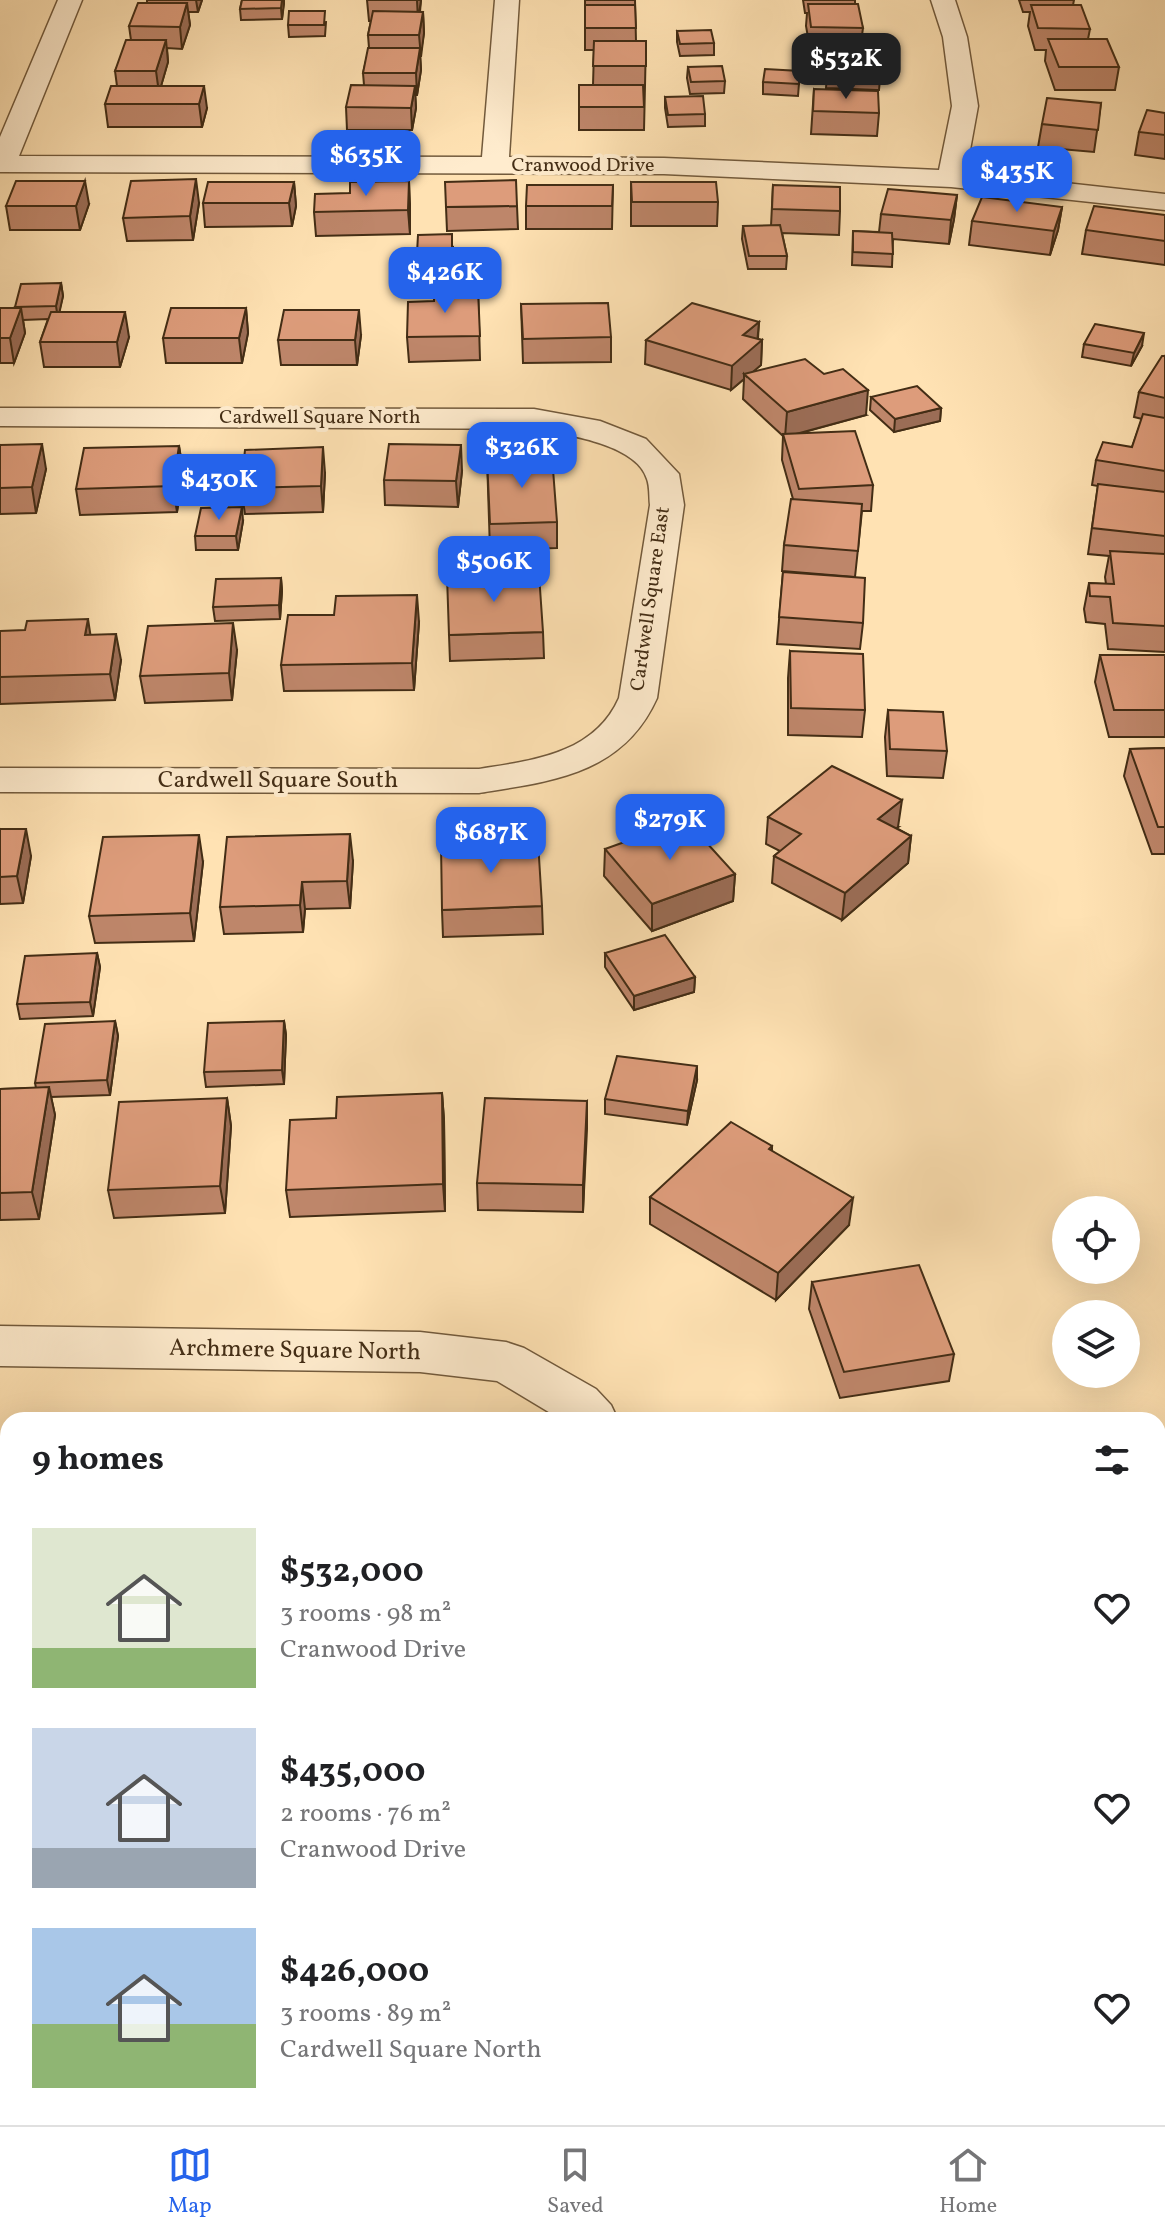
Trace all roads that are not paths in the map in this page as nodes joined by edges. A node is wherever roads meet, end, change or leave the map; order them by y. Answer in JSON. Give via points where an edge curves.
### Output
{"nodes":[{"id":1,"x":70,"y":0,"type":"edge"},
{"id":2,"x":507,"y":0,"type":"edge"},
{"id":3,"x":943,"y":0,"type":"edge"},
{"id":4,"x":1,"y":164,"type":"edge"},
{"id":5,"x":495,"y":165,"type":"junction"},
{"id":6,"x":951,"y":179,"type":"junction"},
{"id":7,"x":1165,"y":202,"type":"edge"},
{"id":8,"x":0,"y":417,"type":"edge"},
{"id":9,"x":635,"y":446,"type":"joint"},
{"id":10,"x":597,"y":747,"type":"joint"},
{"id":11,"x":0,"y":780,"type":"edge"},
{"id":12,"x":0,"y":1346,"type":"edge"},
{"id":13,"x":586,"y":1411,"type":"edge"}],
"edges":[{"from":1,"to":4,"type":"street"},
{"from":2,"to":5,"type":"street"},
{"from":3,"to":6,"type":"street","via":[[955,37],[965,106]]},
{"from":4,"to":5,"type":"street","name":"Cranwood Drive"},
{"from":5,"to":6,"type":"street","name":"Cranwood Drive","via":[[664,166]]},
{"from":6,"to":7,"type":"street","name":"Cranwood Drive"},
{"from":8,"to":9,"type":"street","name":"Cardwell Square North","via":[[534,419],[589,428]]},
{"from":9,"to":10,"type":"street","name":"Cardwell Square East","via":[[663,474],[667,505],[638,698],[625,724]]},
{"from":10,"to":11,"type":"street","name":"Cardwell Square South","via":[[544,771],[479,781]]},
{"from":12,"to":13,"type":"street","name":"Archmere Square North","via":[[420,1352],[506,1362]]}]}
